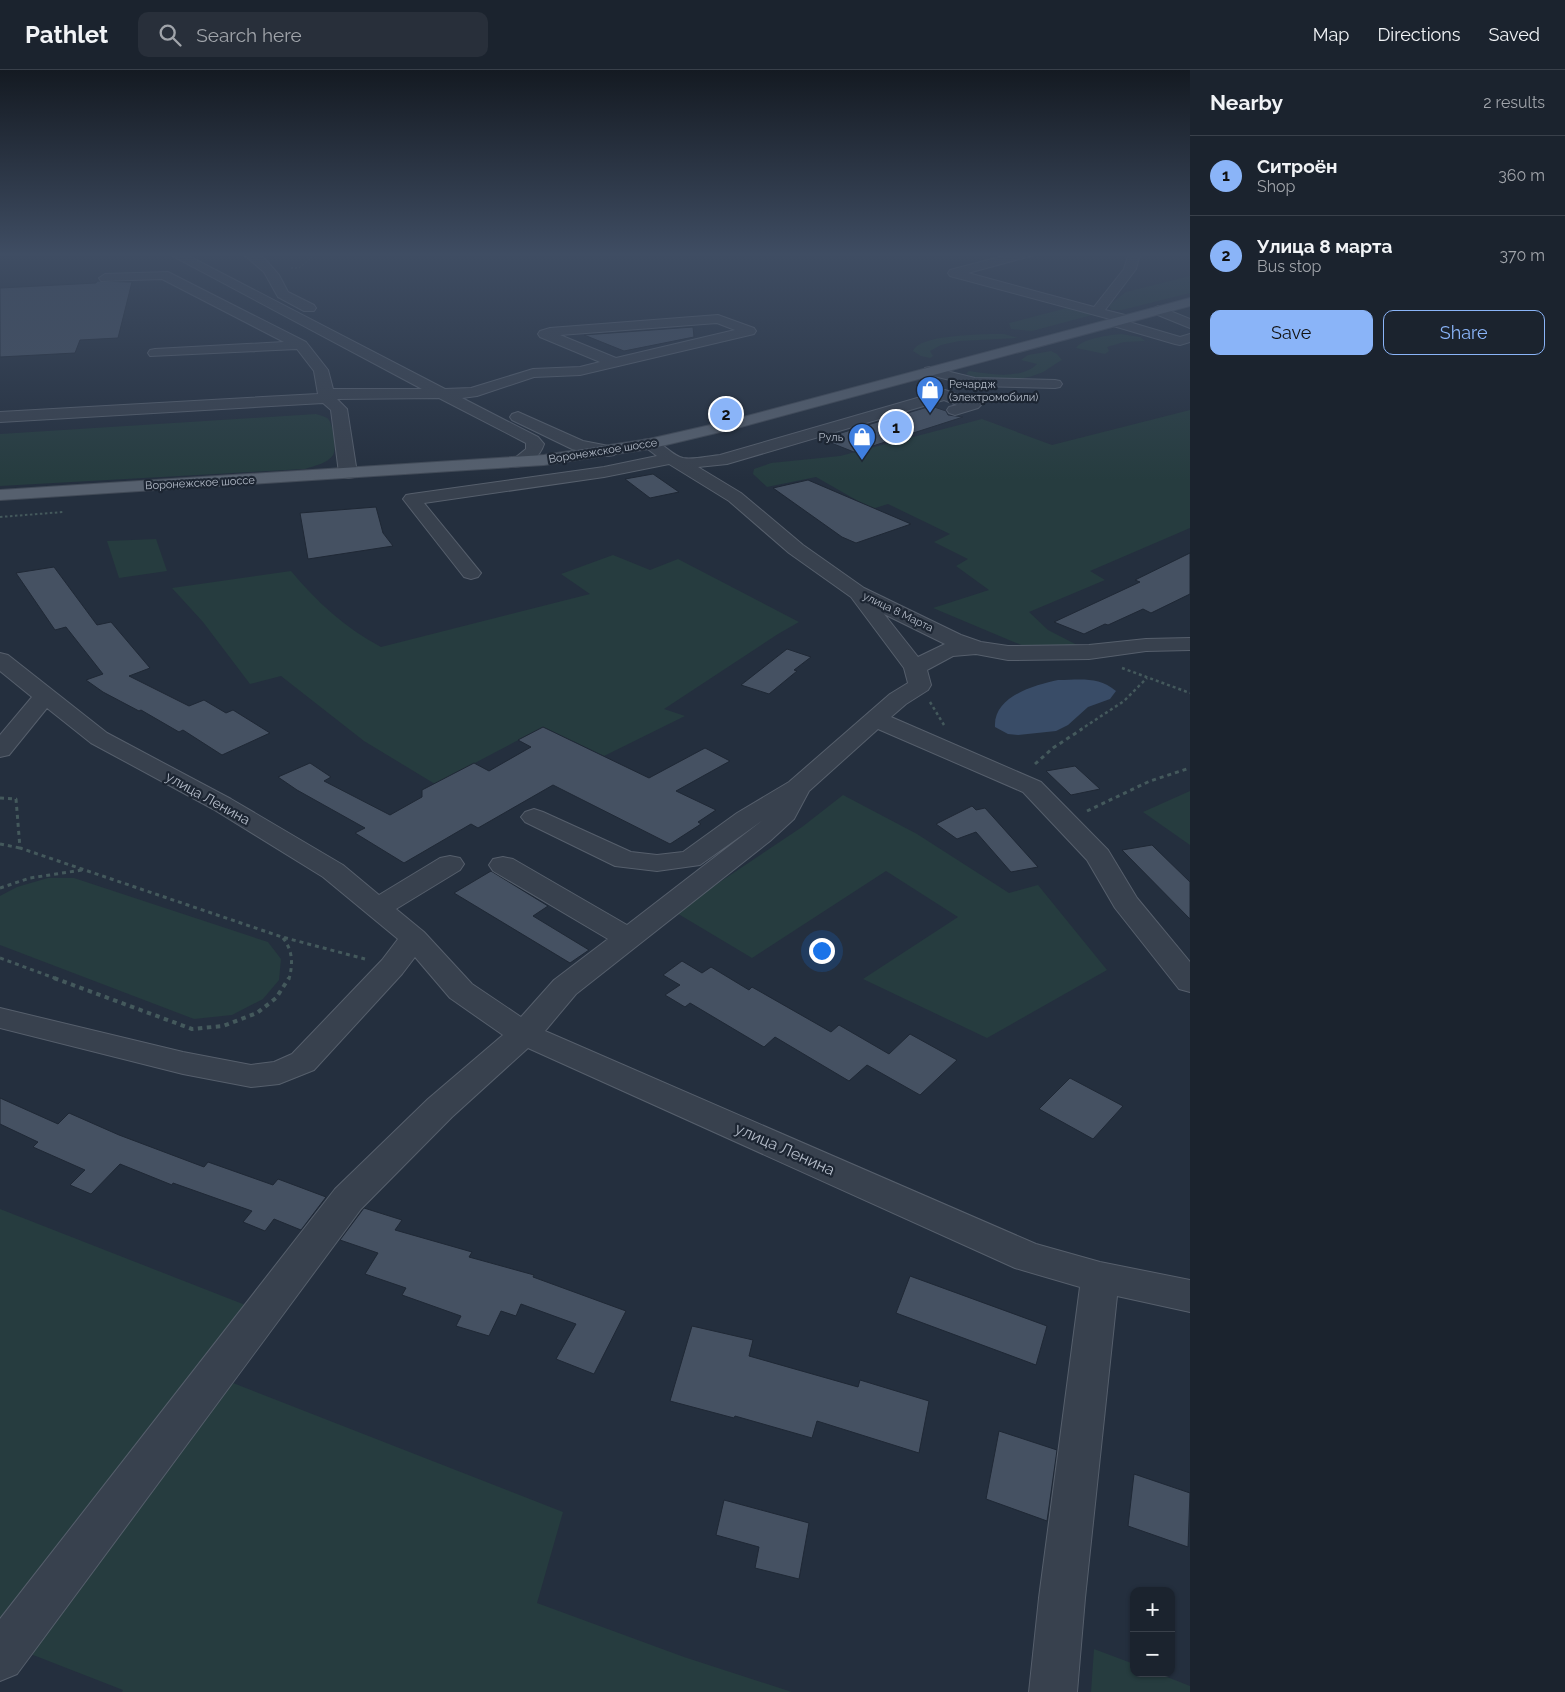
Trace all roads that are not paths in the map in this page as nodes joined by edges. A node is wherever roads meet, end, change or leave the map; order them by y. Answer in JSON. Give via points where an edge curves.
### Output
{"nodes":[{"id":1,"x":268,"y":329,"type":"edge"},
{"id":2,"x":318,"y":329,"type":"edge"},
{"id":3,"x":344,"y":329,"type":"edge"},
{"id":4,"x":593,"y":329,"type":"edge"},
{"id":5,"x":743,"y":329,"type":"edge"},
{"id":6,"x":1091,"y":329,"type":"edge"},
{"id":7,"x":1143,"y":329,"type":"edge"},
{"id":8,"x":1190,"y":338,"type":"edge"},
{"id":9,"x":300,"y":345,"type":"junction"},
{"id":10,"x":155,"y":354,"type":"dead end"},
{"id":11,"x":616,"y":363,"type":"junction"},
{"id":12,"x":930,"y":371,"type":"junction"},
{"id":13,"x":1055,"y":384,"type":"dead end"},
{"id":14,"x":442,"y":393,"type":"junction"},
{"id":15,"x":472,"y":393,"type":"junction"},
{"id":16,"x":326,"y":396,"type":"junction"},
{"id":17,"x":955,"y":410,"type":"dead end"},
{"id":18,"x":0,"y":417,"type":"edge"},
{"id":19,"x":649,"y":444,"type":"junction"},
{"id":20,"x":608,"y":451,"type":"junction"},
{"id":21,"x":675,"y":460,"type":"junction"},
{"id":22,"x":518,"y":462,"type":"junction"},
{"id":23,"x":348,"y":474,"type":"junction"},
{"id":24,"x":0,"y":495,"type":"edge"},
{"id":25,"x":471,"y":573,"type":"dead end"},
{"id":26,"x":857,"y":592,"type":"junction"},
{"id":27,"x":1190,"y":644,"type":"edge"},
{"id":28,"x":977,"y":648,"type":"junction"},
{"id":29,"x":0,"y":660,"type":"edge"},
{"id":30,"x":914,"y":667,"type":"junction"},
{"id":31,"x":45,"y":696,"type":"junction"},
{"id":32,"x":874,"y":720,"type":"junction"},
{"id":33,"x":0,"y":750,"type":"edge"},
{"id":34,"x":798,"y":787,"type":"junction"},
{"id":35,"x":534,"y":817,"type":"dead end"},
{"id":36,"x":450,"y":864,"type":"dead end"},
{"id":37,"x":503,"y":865,"type":"dead end"},
{"id":38,"x":378,"y":908,"type":"junction"},
{"id":39,"x":414,"y":938,"type":"junction"},
{"id":40,"x":628,"y":938,"type":"junction"},
{"id":41,"x":1190,"y":982,"type":"edge"},
{"id":42,"x":0,"y":1018,"type":"edge"},
{"id":43,"x":524,"y":1034,"type":"junction"},
{"id":44,"x":1100,"y":1277,"type":"junction"},
{"id":45,"x":1190,"y":1296,"type":"edge"},
{"id":46,"x":0,"y":1658,"type":"edge"},
{"id":47,"x":1053,"y":1692,"type":"edge"}],
"edges":[{"from":1,"to":9,"type":"street"},
{"from":2,"to":14,"type":"street"},
{"from":3,"to":15,"type":"street"},
{"from":4,"to":11,"type":"street","via":[[545,334]]},
{"from":5,"to":11,"type":"street","via":[[749,331]]},
{"from":6,"to":12,"type":"main road","name":"Воронежское шоссе"},
{"from":7,"to":8,"type":"street","via":[[1180,341]]},
{"from":9,"to":10,"type":"street"},
{"from":9,"to":16,"type":"street","via":[[321,370]]},
{"from":11,"to":15,"type":"street","via":[[580,371],[533,373]]},
{"from":12,"to":13,"type":"street","via":[[975,382]]},
{"from":12,"to":19,"type":"main road","name":"Воронежское шоссе"},
{"from":14,"to":15,"type":"street"},
{"from":14,"to":16,"type":"street"},
{"from":14,"to":22,"type":"street","via":[[532,440],[536,444],[535,450]]},
{"from":15,"to":20,"type":"street","via":[[578,445]]},
{"from":16,"to":18,"type":"street"},
{"from":16,"to":23,"type":"street","via":[[339,409]]},
{"from":17,"to":21,"type":"street","via":[[973,405],[945,394],[721,460]]},
{"from":19,"to":20,"type":"main road","name":"Воронежское шоссе"},
{"from":19,"to":21,"type":"street","name":"улица 8 Марта"},
{"from":20,"to":22,"type":"main road","name":"Воронежское шоссе"},
{"from":21,"to":25,"type":"street","via":[[412,499]]},
{"from":21,"to":26,"type":"street","name":"улица 8 Марта","via":[[735,497],[796,549]]},
{"from":22,"to":23,"type":"main road","name":"Воронежское шоссе"},
{"from":23,"to":24,"type":"main road","name":"Воронежское шоссе"},
{"from":26,"to":28,"type":"street","name":"улица 8 Марта"},
{"from":26,"to":30,"type":"street"},
{"from":27,"to":28,"type":"street","name":"улица 8 Марта","via":[[1089,652],[1008,653]]},
{"from":28,"to":30,"type":"street","via":[[948,650]]},
{"from":29,"to":31,"type":"street","name":"улица Ленина"},
{"from":30,"to":32,"type":"street","via":[[920,685]]},
{"from":31,"to":33,"type":"street"},
{"from":31,"to":38,"type":"street","name":"улица Ленина","via":[[100,738],[222,804],[333,871]]},
{"from":32,"to":34,"type":"street"},
{"from":32,"to":41,"type":"street","via":[[1032,787],[1098,856],[1125,902]]},
{"from":34,"to":35,"type":"street","via":[[690,859],[657,863],[625,860]]},
{"from":34,"to":40,"type":"street","via":[[785,814],[767,830]]},
{"from":36,"to":38,"type":"street"},
{"from":37,"to":40,"type":"street"},
{"from":38,"to":39,"type":"street","name":"улица Ленина"},
{"from":39,"to":42,"type":"street","via":[[392,967],[303,1062],[279,1073],[251,1076],[183,1063]]},
{"from":39,"to":43,"type":"street","name":"улица Ленина","via":[[461,991]]},
{"from":40,"to":43,"type":"street","via":[[565,986]]},
{"from":43,"to":44,"type":"street","name":"улица Ленина","via":[[1028,1257]]},
{"from":43,"to":46,"type":"street","via":[[440,1108],[348,1199]]},
{"from":44,"to":45,"type":"street","name":"улица Ленина"},
{"from":44,"to":47,"type":"street"}]}
